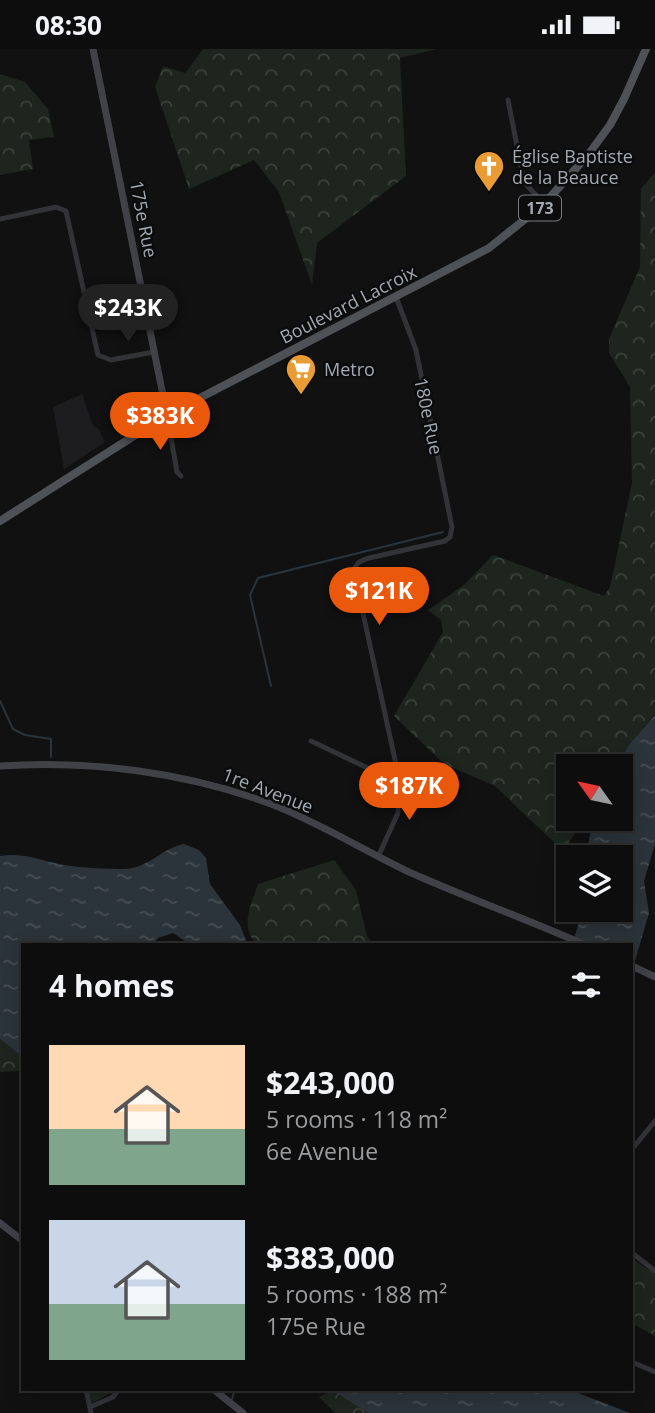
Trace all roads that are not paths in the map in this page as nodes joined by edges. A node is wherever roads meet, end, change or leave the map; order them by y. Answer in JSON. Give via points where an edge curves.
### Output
{"nodes":[{"id":1,"x":93,"y":49,"type":"edge"},
{"id":2,"x":646,"y":49,"type":"edge"},
{"id":3,"x":508,"y":100,"type":"dead end"},
{"id":4,"x":544,"y":204,"type":"junction"},
{"id":5,"x":0,"y":219,"type":"edge"},
{"id":6,"x":396,"y":297,"type":"junction"},
{"id":7,"x":154,"y":352,"type":"junction"},
{"id":8,"x":167,"y":415,"type":"junction"},
{"id":9,"x":181,"y":476,"type":"dead end"},
{"id":10,"x":0,"y":521,"type":"edge"},
{"id":11,"x":311,"y":741,"type":"dead end"},
{"id":12,"x":0,"y":766,"type":"edge"},
{"id":13,"x":399,"y":778,"type":"junction"},
{"id":14,"x":377,"y":857,"type":"junction"},
{"id":15,"x":581,"y":943,"type":"edge"},
{"id":16,"x":633,"y":966,"type":"edge"},
{"id":17,"x":655,"y":977,"type":"edge"},
{"id":18,"x":655,"y":1121,"type":"edge"},
{"id":19,"x":633,"y":1148,"type":"edge"},
{"id":20,"x":0,"y":1223,"type":"edge"},
{"id":21,"x":21,"y":1239,"type":"edge"},
{"id":22,"x":633,"y":1254,"type":"edge"},
{"id":23,"x":655,"y":1271,"type":"edge"},
{"id":24,"x":633,"y":1361,"type":"edge"},
{"id":25,"x":655,"y":1372,"type":"edge"},
{"id":26,"x":86,"y":1391,"type":"edge"},
{"id":27,"x":118,"y":1391,"type":"edge"},
{"id":28,"x":216,"y":1391,"type":"edge"},
{"id":29,"x":91,"y":1410,"type":"edge"},
{"id":30,"x":243,"y":1413,"type":"edge"}],
"edges":[{"from":1,"to":7,"type":"main road","name":"175e Rue"},
{"from":2,"to":4,"type":"main road","name":"Boulevard Lacroix","number":"173","via":[[610,125]]},
{"from":3,"to":4,"type":"street","via":[[524,182]]},
{"from":4,"to":6,"type":"main road","name":"Boulevard Lacroix","number":"173","via":[[489,248]]},
{"from":5,"to":7,"type":"street","via":[[56,207],[66,211],[98,355],[111,360]]},
{"from":6,"to":8,"type":"main road","name":"Boulevard Lacroix","number":"173"},
{"from":6,"to":13,"type":"street","name":"180e Rue","via":[[416,349],[452,527],[450,537],[440,543],[363,560],[355,566]]},
{"from":7,"to":8,"type":"main road","name":"175e Rue"},
{"from":8,"to":9,"type":"street","name":"175e Rue"},
{"from":8,"to":10,"type":"main road","name":"Boulevard Lacroix","number":"173"},
{"from":11,"to":13,"type":"street"},
{"from":12,"to":14,"type":"main road","name":"1re Avenue","via":[[77,765],[188,779],[273,805]]},
{"from":13,"to":14,"type":"street","via":[[398,813]]},
{"from":14,"to":15,"type":"main road","name":"1re Avenue"},
{"from":16,"to":17,"type":"main road"},
{"from":18,"to":19,"type":"street"},
{"from":20,"to":21,"type":"main road"},
{"from":22,"to":23,"type":"street"},
{"from":24,"to":25,"type":"street"},
{"from":26,"to":29,"type":"street"},
{"from":27,"to":29,"type":"street"},
{"from":28,"to":30,"type":"main road"}]}
